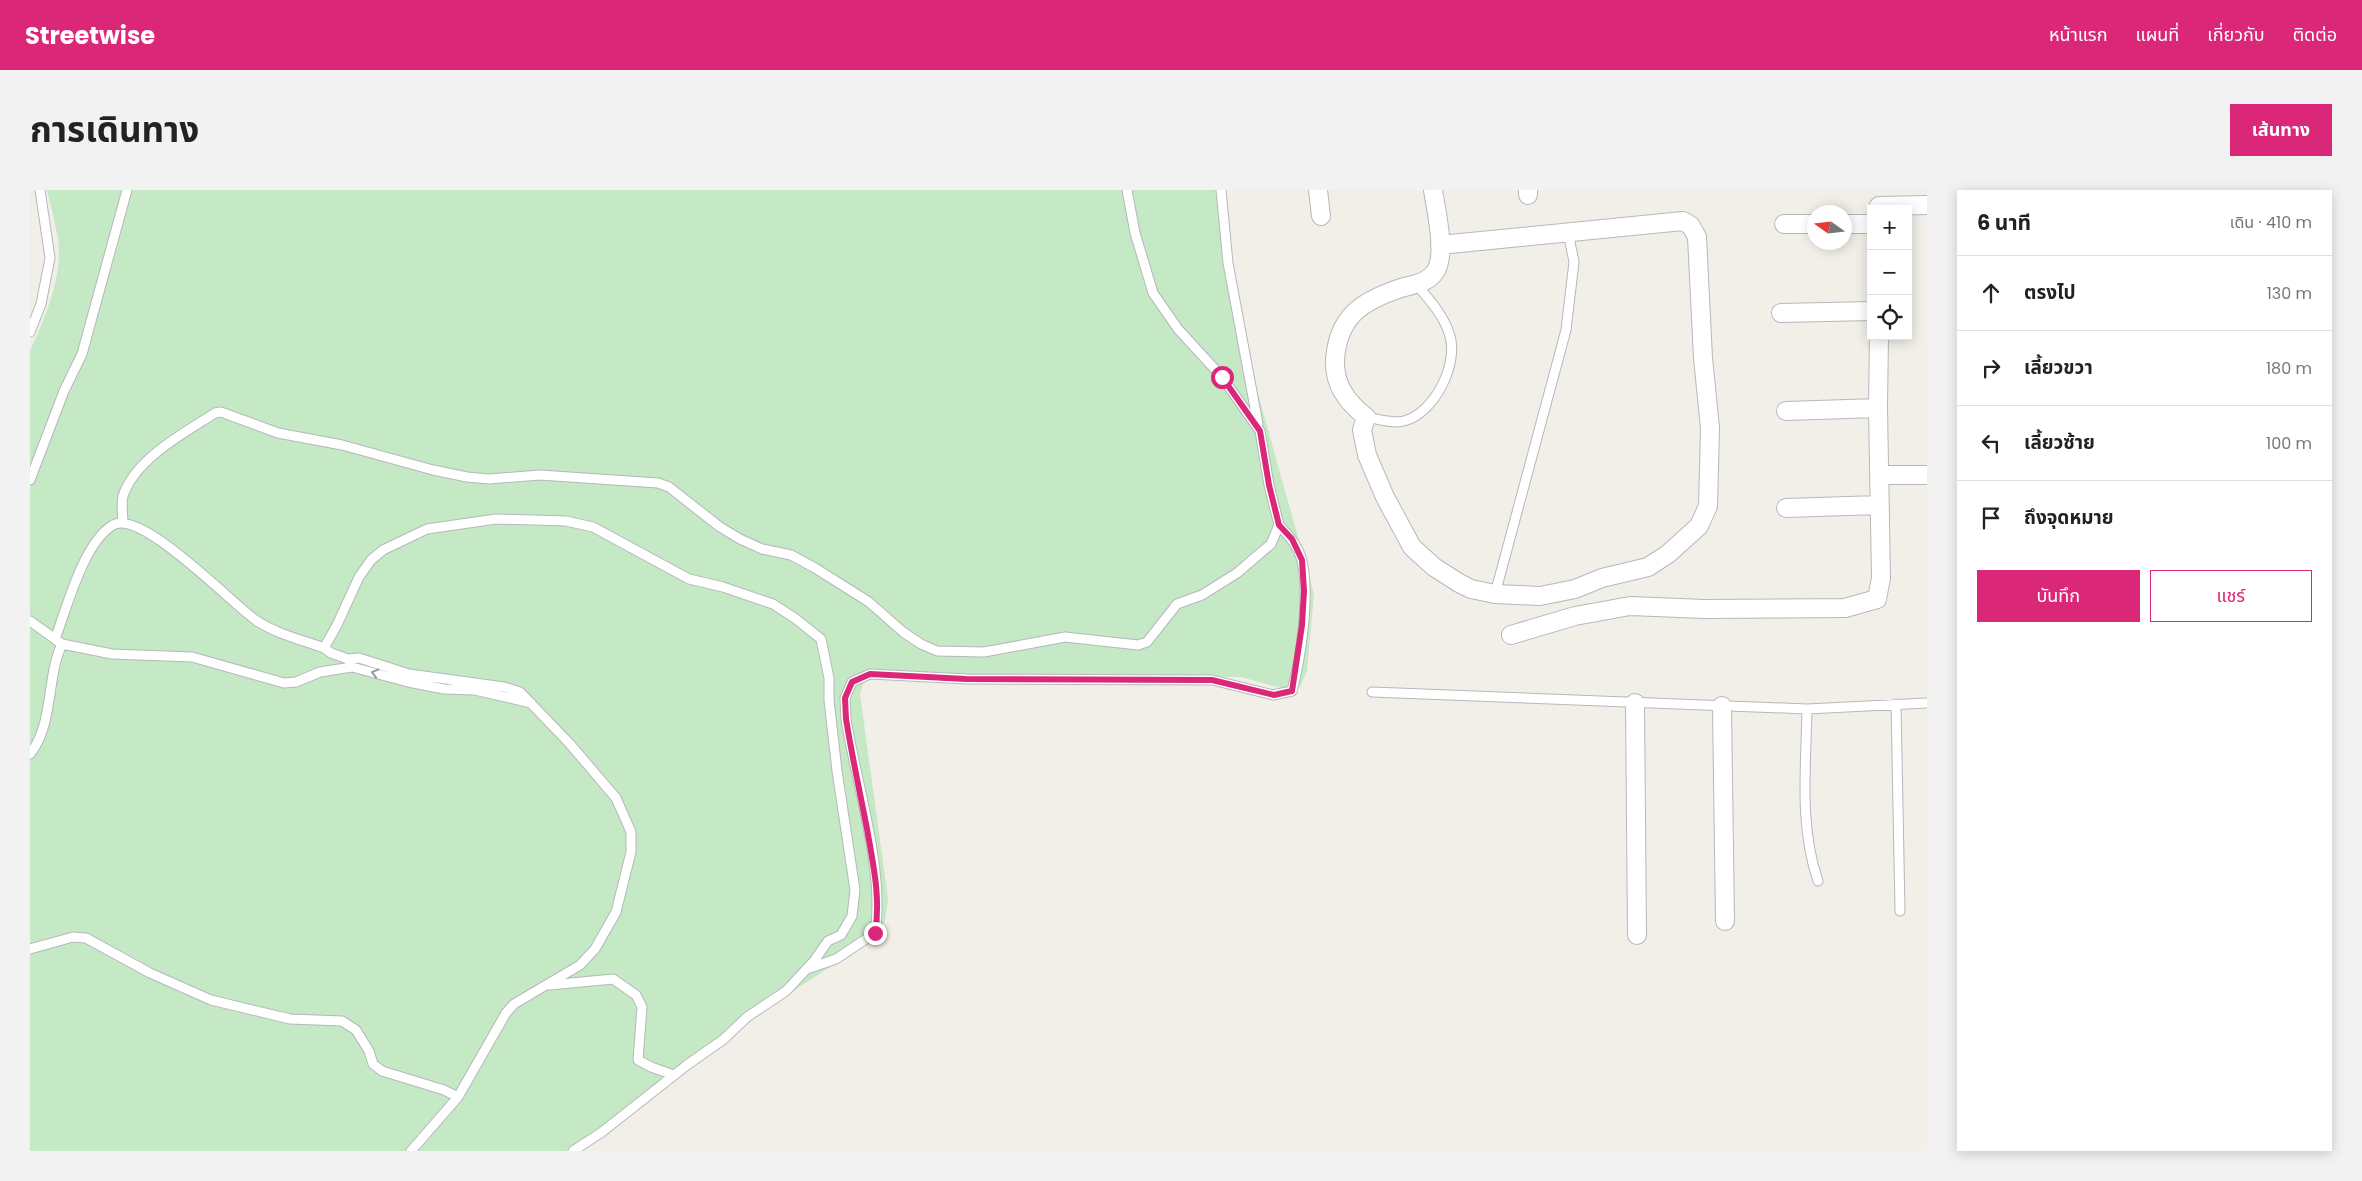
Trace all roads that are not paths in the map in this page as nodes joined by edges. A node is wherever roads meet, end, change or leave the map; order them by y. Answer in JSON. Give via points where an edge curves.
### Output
{"nodes":[{"id":1,"x":40,"y":190,"type":"edge"},
{"id":2,"x":126,"y":190,"type":"edge"},
{"id":3,"x":1127,"y":190,"type":"edge"},
{"id":4,"x":1221,"y":190,"type":"edge"},
{"id":5,"x":1318,"y":190,"type":"edge"},
{"id":6,"x":1433,"y":190,"type":"edge"},
{"id":7,"x":1879,"y":202,"type":"edge"},
{"id":8,"x":1927,"y":205,"type":"edge"},
{"id":9,"x":1321,"y":216,"type":"dead end"},
{"id":10,"x":1784,"y":224,"type":"dead end"},
{"id":11,"x":1807,"y":224,"type":"edge"},
{"id":12,"x":1852,"y":224,"type":"edge"},
{"id":13,"x":1867,"y":224,"type":"edge"},
{"id":14,"x":1568,"y":232,"type":"junction"},
{"id":15,"x":1440,"y":245,"type":"junction"},
{"id":16,"x":1417,"y":285,"type":"junction"},
{"id":17,"x":1867,"y":311,"type":"edge"},
{"id":18,"x":1781,"y":313,"type":"dead end"},
{"id":19,"x":30,"y":332,"type":"edge"},
{"id":20,"x":1879,"y":340,"type":"edge"},
{"id":21,"x":1878,"y":408,"type":"junction"},
{"id":22,"x":1786,"y":412,"type":"dead end"},
{"id":23,"x":1366,"y":417,"type":"junction"},
{"id":24,"x":1259,"y":432,"type":"junction"},
{"id":25,"x":1879,"y":475,"type":"junction"},
{"id":26,"x":1927,"y":475,"type":"edge"},
{"id":27,"x":30,"y":480,"type":"edge"},
{"id":28,"x":1879,"y":505,"type":"junction"},
{"id":29,"x":1786,"y":508,"type":"dead end"},
{"id":30,"x":122,"y":523,"type":"junction"},
{"id":31,"x":1279,"y":525,"type":"junction"},
{"id":32,"x":1495,"y":594,"type":"junction"},
{"id":33,"x":30,"y":621,"type":"edge"},
{"id":34,"x":1511,"y":634,"type":"dead end"},
{"id":35,"x":59,"y":641,"type":"junction"},
{"id":36,"x":324,"y":648,"type":"junction"},
{"id":37,"x":348,"y":659,"type":"junction"},
{"id":38,"x":352,"y":667,"type":"junction"},
{"id":39,"x":476,"y":687,"type":"junction"},
{"id":40,"x":1372,"y":692,"type":"dead end"},
{"id":41,"x":1635,"y":702,"type":"junction"},
{"id":42,"x":1927,"y":703,"type":"edge"},
{"id":43,"x":1896,"y":704,"type":"junction"},
{"id":44,"x":1722,"y":706,"type":"junction"},
{"id":45,"x":1807,"y":709,"type":"junction"},
{"id":46,"x":30,"y":754,"type":"edge"},
{"id":47,"x":1818,"y":881,"type":"dead end"},
{"id":48,"x":1900,"y":911,"type":"dead end"},
{"id":49,"x":1725,"y":921,"type":"dead end"},
{"id":50,"x":1637,"y":935,"type":"dead end"},
{"id":51,"x":30,"y":949,"type":"edge"},
{"id":52,"x":807,"y":969,"type":"junction"},
{"id":53,"x":550,"y":985,"type":"junction"},
{"id":54,"x":674,"y":1075,"type":"junction"},
{"id":55,"x":458,"y":1097,"type":"junction"},
{"id":56,"x":411,"y":1151,"type":"edge"},
{"id":57,"x":573,"y":1151,"type":"edge"}],
"edges":[{"from":1,"to":19,"type":"lane","via":[[50,258],[42,304]]},
{"from":2,"to":27,"type":"lane","via":[[82,354],[64,391]]},
{"from":3,"to":24,"type":"lane","via":[[1153,293],[1178,329],[1222,377]]},
{"from":4,"to":24,"type":"lane","via":[[1228,263]]},
{"from":5,"to":9,"type":"street"},
{"from":6,"to":15,"type":"street"},
{"from":7,"to":8,"type":"street"},
{"from":10,"to":11,"type":"street"},
{"from":12,"to":13,"type":"street"},
{"from":14,"to":15,"type":"street"},
{"from":14,"to":32,"type":"lane","via":[[1574,262],[1566,330]]},
{"from":14,"to":32,"type":"street","via":[[1683,221],[1691,226],[1697,237],[1702,358],[1710,428],[1708,506],[1699,526],[1648,567],[1540,596]]},
{"from":15,"to":16,"type":"street","via":[[1439,264],[1435,271]]},
{"from":16,"to":23,"type":"street","via":[[1388,293],[1362,306],[1343,325],[1336,347],[1337,379],[1344,396]]},
{"from":16,"to":23,"type":"lane","via":[[1450,333],[1452,346],[1444,386],[1430,406],[1405,421]]},
{"from":17,"to":18,"type":"street"},
{"from":20,"to":21,"type":"street"},
{"from":21,"to":22,"type":"street"},
{"from":21,"to":25,"type":"street"},
{"from":23,"to":32,"type":"street","via":[[1362,430],[1368,455],[1412,547],[1434,567],[1460,583]]},
{"from":24,"to":31,"type":"lane"},
{"from":25,"to":26,"type":"street"},
{"from":25,"to":28,"type":"street"},
{"from":28,"to":29,"type":"street"},
{"from":28,"to":34,"type":"street","via":[[1881,578],[1878,599],[1845,608],[1630,606],[1575,616]]},
{"from":30,"to":31,"type":"lane","via":[[127,487],[149,460],[215,413],[222,412],[278,433],[342,445],[467,477],[489,479],[540,475],[658,483],[669,487],[740,539],[762,549],[791,555],[815,568],[869,602],[921,644],[937,651],[984,652],[1065,637],[1138,645],[1147,642],[1177,604],[1202,595],[1237,573],[1271,544]]},
{"from":30,"to":35,"type":"lane","via":[[111,526],[79,571]]},
{"from":30,"to":36,"type":"lane","via":[[135,526],[184,558],[257,621]]},
{"from":31,"to":52,"type":"lane","via":[[1292,539],[1302,560],[1302,625],[1292,691],[1274,695],[1212,680],[966,679],[870,674],[852,682],[845,698],[846,719],[872,858],[877,895],[875,933],[836,959]]},
{"from":33,"to":35,"type":"lane"},
{"from":35,"to":38,"type":"lane","via":[[112,654],[192,657],[284,683]]},
{"from":35,"to":46,"type":"lane","via":[[48,708],[38,744]]},
{"from":36,"to":37,"type":"lane"},
{"from":36,"to":52,"type":"lane","via":[[359,577],[383,550],[427,529],[496,520],[566,521],[594,527],[689,580],[723,587],[773,604],[796,619],[821,639],[829,678],[836,762],[855,890],[852,916],[842,935],[828,942]]},
{"from":37,"to":38,"type":"lane"},
{"from":37,"to":39,"type":"lane","via":[[359,658],[409,674]]},
{"from":39,"to":38,"type":"lane","one_way":true,"via":[[444,689]]},
{"from":39,"to":53,"type":"lane","via":[[520,692],[534,704],[616,798],[631,832],[631,852],[616,912],[596,949],[580,965]]},
{"from":40,"to":41,"type":"lane"},
{"from":41,"to":44,"type":"lane"},
{"from":41,"to":50,"type":"street"},
{"from":42,"to":43,"type":"lane"},
{"from":43,"to":45,"type":"lane"},
{"from":43,"to":48,"type":"lane"},
{"from":44,"to":45,"type":"lane"},
{"from":44,"to":49,"type":"street"},
{"from":45,"to":47,"type":"lane","via":[[1804,823]]},
{"from":51,"to":55,"type":"lane","via":[[73,938],[86,938],[150,973],[211,1000],[290,1019],[342,1022],[356,1030],[373,1064],[382,1071]]},
{"from":52,"to":54,"type":"lane","via":[[786,991],[747,1017],[724,1039]]},
{"from":53,"to":54,"type":"lane","via":[[612,979],[624,986],[636,996],[642,1007],[638,1060]]},
{"from":53,"to":55,"type":"lane","via":[[514,1004]]},
{"from":54,"to":57,"type":"lane"},
{"from":55,"to":56,"type":"lane"}]}
